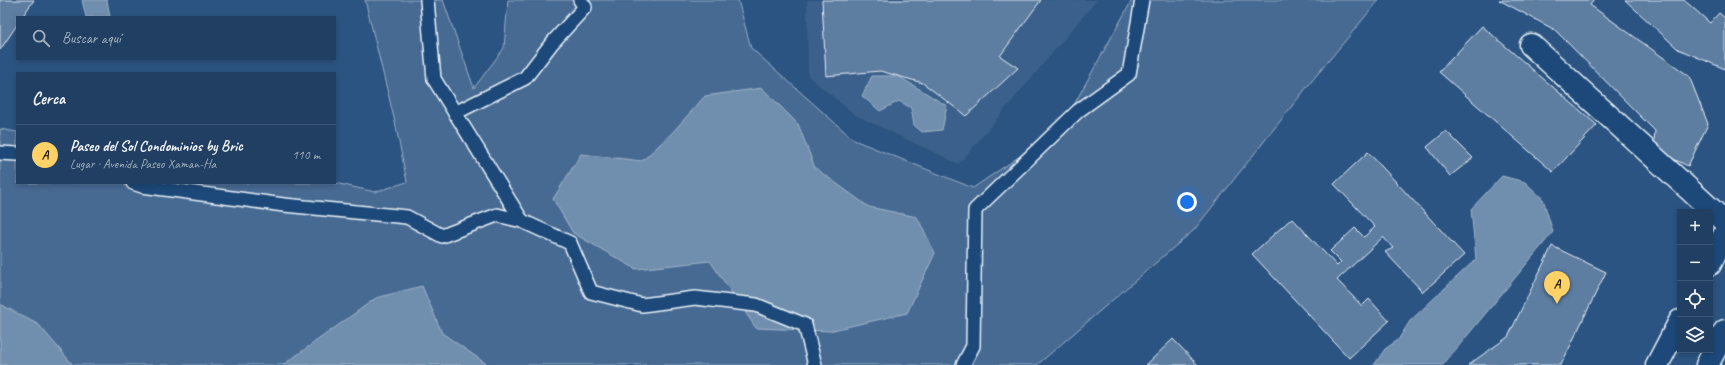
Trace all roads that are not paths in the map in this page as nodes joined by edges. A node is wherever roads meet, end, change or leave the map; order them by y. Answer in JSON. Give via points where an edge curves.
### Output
{"nodes":[{"id":1,"x":427,"y":0,"type":"edge"},
{"id":2,"x":580,"y":0,"type":"edge"},
{"id":3,"x":1142,"y":0,"type":"edge"},
{"id":4,"x":1531,"y":45,"type":"dead end"},
{"id":5,"x":455,"y":113,"type":"junction"},
{"id":6,"x":0,"y":153,"type":"edge"},
{"id":7,"x":16,"y":154,"type":"edge"},
{"id":8,"x":136,"y":184,"type":"edge"},
{"id":9,"x":522,"y":221,"type":"junction"},
{"id":10,"x":1725,"y":222,"type":"edge"},
{"id":11,"x":1677,"y":327,"type":"edge"},
{"id":12,"x":1725,"y":331,"type":"edge"},
{"id":13,"x":815,"y":365,"type":"edge"},
{"id":14,"x":963,"y":365,"type":"edge"},
{"id":15,"x":1657,"y":365,"type":"edge"},
{"id":16,"x":1707,"y":365,"type":"edge"}],
"edges":[{"from":1,"to":5,"type":"lane","via":[[434,79]]},
{"from":2,"to":5,"type":"lane","via":[[585,7],[525,78]]},
{"from":3,"to":14,"type":"lane","via":[[1129,74],[1078,111],[975,210],[973,346]]},
{"from":4,"to":10,"type":"street"},
{"from":5,"to":9,"type":"lane"},
{"from":6,"to":7,"type":"lane"},
{"from":8,"to":9,"type":"lane","via":[[284,206],[407,217],[442,236],[497,215]]},
{"from":9,"to":13,"type":"lane","via":[[570,243],[591,292],[642,305],[695,298],[756,306],[805,325]]},
{"from":11,"to":15,"type":"street"},
{"from":12,"to":16,"type":"street"}]}
